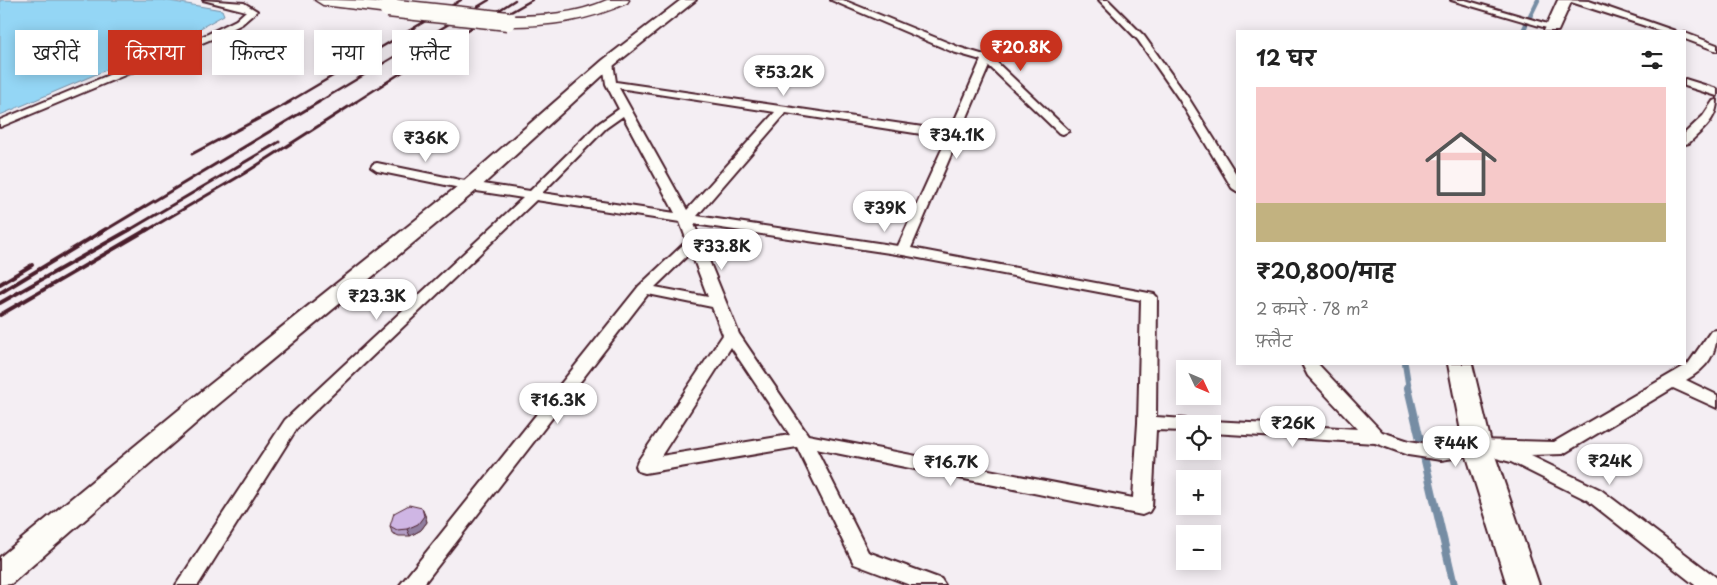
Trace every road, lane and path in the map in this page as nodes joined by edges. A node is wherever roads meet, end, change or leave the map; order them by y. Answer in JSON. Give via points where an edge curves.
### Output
{"nodes":[{"id":1,"x":207,"y":0,"type":"edge"},
{"id":2,"x":327,"y":0,"type":"edge"},
{"id":3,"x":621,"y":0,"type":"edge"},
{"id":4,"x":689,"y":0,"type":"edge"},
{"id":5,"x":835,"y":0,"type":"edge"},
{"id":6,"x":1103,"y":0,"type":"edge"},
{"id":7,"x":1455,"y":0,"type":"edge"},
{"id":8,"x":1565,"y":0,"type":"edge"},
{"id":9,"x":1569,"y":0,"type":"edge"},
{"id":10,"x":1552,"y":29,"type":"edge"},
{"id":11,"x":1667,"y":30,"type":"edge"},
{"id":12,"x":1686,"y":36,"type":"edge"},
{"id":13,"x":1717,"y":48,"type":"edge"},
{"id":14,"x":987,"y":59,"type":"junction"},
{"id":15,"x":610,"y":74,"type":"junction"},
{"id":16,"x":1686,"y":82,"type":"edge"},
{"id":17,"x":1717,"y":93,"type":"edge"},
{"id":18,"x":1717,"y":104,"type":"edge"},
{"id":19,"x":625,"y":110,"type":"junction"},
{"id":20,"x":783,"y":110,"type":"junction"},
{"id":21,"x":0,"y":124,"type":"edge"},
{"id":22,"x":1063,"y":131,"type":"dead end"},
{"id":23,"x":953,"y":135,"type":"junction"},
{"id":24,"x":1686,"y":139,"type":"edge"},
{"id":25,"x":377,"y":167,"type":"dead end"},
{"id":26,"x":1236,"y":185,"type":"edge"},
{"id":27,"x":470,"y":186,"type":"junction"},
{"id":28,"x":532,"y":196,"type":"junction"},
{"id":29,"x":686,"y":220,"type":"junction"},
{"id":30,"x":694,"y":242,"type":"junction"},
{"id":31,"x":903,"y":251,"type":"junction"},
{"id":32,"x":644,"y":289,"type":"junction"},
{"id":33,"x":718,"y":304,"type":"junction"},
{"id":34,"x":731,"y":335,"type":"junction"},
{"id":35,"x":1717,"y":335,"type":"edge"},
{"id":36,"x":1310,"y":365,"type":"edge"},
{"id":37,"x":1460,"y":365,"type":"edge"},
{"id":38,"x":1672,"y":381,"type":"junction"},
{"id":39,"x":1717,"y":402,"type":"edge"},
{"id":40,"x":1148,"y":423,"type":"junction"},
{"id":41,"x":1176,"y":425,"type":"edge"},
{"id":42,"x":1221,"y":428,"type":"edge"},
{"id":43,"x":1376,"y":437,"type":"junction"},
{"id":44,"x":802,"y":440,"type":"junction"},
{"id":45,"x":1478,"y":447,"type":"junction"},
{"id":46,"x":0,"y":575,"type":"edge"},
{"id":47,"x":187,"y":585,"type":"edge"},
{"id":48,"x":411,"y":585,"type":"edge"},
{"id":49,"x":934,"y":585,"type":"edge"},
{"id":50,"x":1522,"y":585,"type":"edge"},
{"id":51,"x":1710,"y":585,"type":"edge"}],
"edges":[{"from":1,"to":21,"type":"street","via":[[244,6],[252,11],[239,22],[211,36]]},
{"from":2,"to":3,"type":"highway","bridge":true,"via":[[508,21],[569,18],[590,14]]},
{"from":4,"to":15,"type":"street"},
{"from":5,"to":14,"type":"street"},
{"from":6,"to":26,"type":"street","via":[[1141,38],[1184,99]]},
{"from":7,"to":10,"type":"street","via":[[1534,21]]},
{"from":8,"to":10,"type":"street"},
{"from":9,"to":11,"type":"street"},
{"from":12,"to":13,"type":"street"},
{"from":14,"to":22,"type":"street"},
{"from":14,"to":23,"type":"street"},
{"from":15,"to":19,"type":"street"},
{"from":15,"to":20,"type":"street"},
{"from":15,"to":27,"type":"street"},
{"from":16,"to":17,"type":"street"},
{"from":18,"to":24,"type":"street"},
{"from":19,"to":28,"type":"street","via":[[602,126]]},
{"from":19,"to":29,"type":"street"},
{"from":20,"to":23,"type":"street"},
{"from":20,"to":29,"type":"street"},
{"from":23,"to":31,"type":"street"},
{"from":25,"to":27,"type":"street"},
{"from":27,"to":28,"type":"street"},
{"from":27,"to":46,"type":"street","via":[[201,405]]},
{"from":28,"to":29,"type":"street"},
{"from":28,"to":47,"type":"street","via":[[291,424]]},
{"from":29,"to":30,"type":"street"},
{"from":29,"to":31,"type":"street"},
{"from":30,"to":32,"type":"street"},
{"from":30,"to":33,"type":"street"},
{"from":31,"to":40,"type":"street","via":[[1149,296]]},
{"from":32,"to":33,"type":"street"},
{"from":32,"to":48,"type":"street"},
{"from":33,"to":34,"type":"street"},
{"from":34,"to":44,"type":"street"},
{"from":34,"to":44,"type":"street","via":[[645,466]]},
{"from":35,"to":38,"type":"street","via":[[1694,368]]},
{"from":36,"to":43,"type":"street"},
{"from":37,"to":45,"type":"street"},
{"from":38,"to":39,"type":"street"},
{"from":38,"to":45,"type":"street","via":[[1557,449]]},
{"from":40,"to":41,"type":"street"},
{"from":40,"to":44,"type":"street","via":[[1142,507]]},
{"from":42,"to":43,"type":"street"},
{"from":43,"to":45,"type":"street","via":[[1410,449],[1441,453]]},
{"from":44,"to":49,"type":"street","via":[[862,558]]},
{"from":45,"to":50,"type":"street"},
{"from":45,"to":51,"type":"street","via":[[1517,457],[1594,495]]}]}
